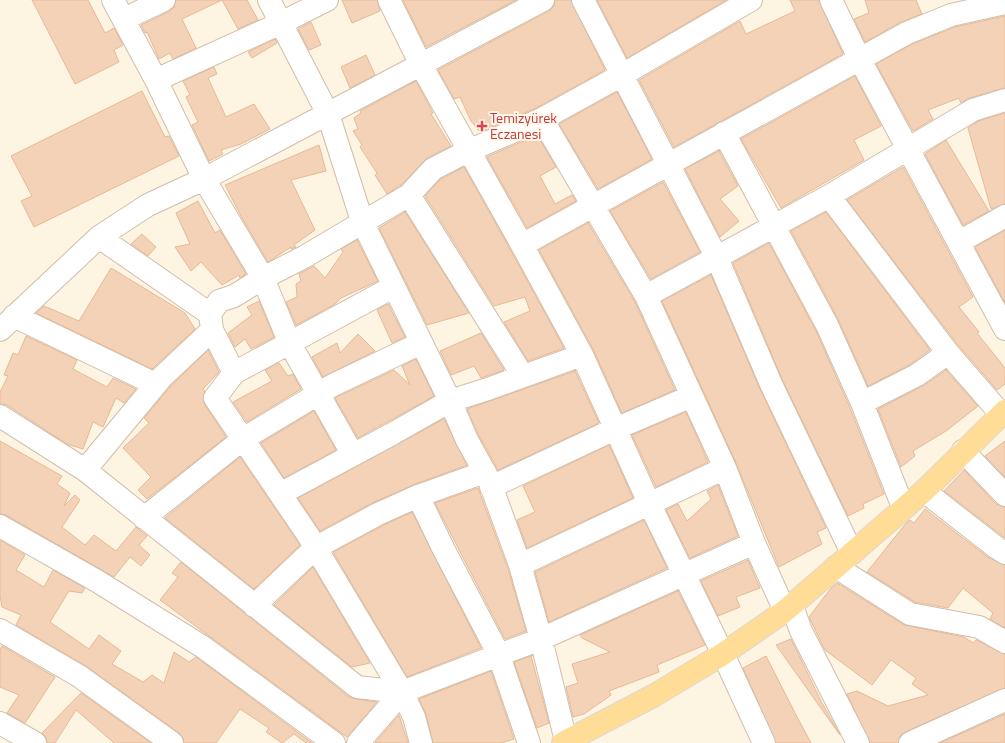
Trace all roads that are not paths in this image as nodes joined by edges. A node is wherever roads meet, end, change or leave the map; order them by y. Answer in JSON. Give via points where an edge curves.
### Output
{"nodes":[{"id":1,"x":113,"y":0,"type":"edge"},
{"id":2,"x":164,"y":0,"type":"edge"},
{"id":3,"x":269,"y":0,"type":"edge"},
{"id":4,"x":327,"y":0,"type":"edge"},
{"id":5,"x":389,"y":0,"type":"edge"},
{"id":6,"x":543,"y":0,"type":"edge"},
{"id":7,"x":583,"y":0,"type":"edge"},
{"id":8,"x":751,"y":0,"type":"edge"},
{"id":9,"x":831,"y":0,"type":"edge"},
{"id":10,"x":1005,"y":4,"type":"edge"},
{"id":11,"x":124,"y":19,"type":"junction"},
{"id":12,"x":281,"y":24,"type":"junction"},
{"id":13,"x":860,"y":58,"type":"junction"},
{"id":14,"x":421,"y":65,"type":"junction"},
{"id":15,"x":622,"y":75,"type":"junction"},
{"id":16,"x":156,"y":80,"type":"junction"},
{"id":17,"x":1005,"y":100,"type":"edge"},
{"id":18,"x":328,"y":114,"type":"junction"},
{"id":19,"x":542,"y":119,"type":"junction"},
{"id":20,"x":724,"y":133,"type":"junction"},
{"id":21,"x":908,"y":148,"type":"junction"},
{"id":22,"x":468,"y":151,"type":"junction"},
{"id":23,"x":668,"y":163,"type":"junction"},
{"id":24,"x":204,"y":179,"type":"junction"},
{"id":25,"x":410,"y":195,"type":"junction"},
{"id":26,"x":829,"y":196,"type":"junction"},
{"id":27,"x":592,"y":206,"type":"junction"},
{"id":28,"x":1005,"y":216,"type":"edge"},
{"id":29,"x":362,"y":221,"type":"junction"},
{"id":30,"x":775,"y":226,"type":"junction"},
{"id":31,"x":99,"y":237,"type":"junction"},
{"id":32,"x":959,"y":242,"type":"junction"},
{"id":33,"x":522,"y":245,"type":"junction"},
{"id":34,"x":717,"y":258,"type":"junction"},
{"id":35,"x":263,"y":278,"type":"junction"},
{"id":36,"x":393,"y":287,"type":"junction"},
{"id":37,"x":646,"y":296,"type":"junction"},
{"id":38,"x":211,"y":322,"type":"junction"},
{"id":39,"x":7,"y":323,"type":"edge"},
{"id":40,"x":1005,"y":329,"type":"edge"},
{"id":41,"x":421,"y":343,"type":"junction"},
{"id":42,"x":290,"y":344,"type":"junction"},
{"id":43,"x":948,"y":353,"type":"junction"},
{"id":44,"x":582,"y":355,"type":"junction"},
{"id":45,"x":234,"y":373,"type":"junction"},
{"id":46,"x":523,"y":376,"type":"junction"},
{"id":47,"x":155,"y":384,"type":"junction"},
{"id":48,"x":319,"y":394,"type":"junction"},
{"id":49,"x":692,"y":396,"type":"junction"},
{"id":50,"x":450,"y":401,"type":"junction"},
{"id":51,"x":862,"y":403,"type":"junction"},
{"id":52,"x":1003,"y":413,"type":"edge"},
{"id":53,"x":0,"y":416,"type":"edge"},
{"id":54,"x":615,"y":429,"type":"junction"},
{"id":55,"x":243,"y":439,"type":"junction"},
{"id":56,"x":962,"y":451,"type":"junction"},
{"id":57,"x":353,"y":455,"type":"junction"},
{"id":58,"x":725,"y":468,"type":"junction"},
{"id":59,"x":85,"y":470,"type":"junction"},
{"id":60,"x":488,"y":480,"type":"junction"},
{"id":61,"x":924,"y":491,"type":"junction"},
{"id":62,"x":280,"y":494,"type":"junction"},
{"id":63,"x":1005,"y":495,"type":"edge"},
{"id":64,"x":418,"y":496,"type":"junction"},
{"id":65,"x":649,"y":503,"type":"junction"},
{"id":66,"x":903,"y":508,"type":"junction"},
{"id":67,"x":144,"y":518,"type":"junction"},
{"id":68,"x":0,"y":526,"type":"edge"},
{"id":69,"x":754,"y":543,"type":"junction"},
{"id":70,"x":315,"y":548,"type":"junction"},
{"id":71,"x":1005,"y":553,"type":"edge"},
{"id":72,"x":844,"y":560,"type":"junction"},
{"id":73,"x":520,"y":565,"type":"junction"},
{"id":74,"x":684,"y":575,"type":"junction"},
{"id":75,"x":254,"y":606,"type":"junction"},
{"id":76,"x":789,"y":609,"type":"junction"},
{"id":77,"x":0,"y":630,"type":"edge"},
{"id":78,"x":541,"y":639,"type":"junction"},
{"id":79,"x":1005,"y":642,"type":"edge"},
{"id":80,"x":498,"y":654,"type":"junction"},
{"id":81,"x":723,"y":654,"type":"junction"},
{"id":82,"x":402,"y":692,"type":"junction"},
{"id":83,"x":1005,"y":700,"type":"edge"},
{"id":84,"x":0,"y":723,"type":"edge"},
{"id":85,"x":564,"y":742,"type":"edge"},
{"id":86,"x":35,"y":743,"type":"edge"},
{"id":87,"x":172,"y":743,"type":"edge"},
{"id":88,"x":334,"y":743,"type":"edge"},
{"id":89,"x":358,"y":743,"type":"edge"},
{"id":90,"x":421,"y":743,"type":"edge"},
{"id":91,"x":530,"y":743,"type":"edge"},
{"id":92,"x":764,"y":743,"type":"edge"},
{"id":93,"x":858,"y":743,"type":"edge"},
{"id":94,"x":910,"y":743,"type":"edge"}],
"edges":[{"from":1,"to":11,"type":"street"},
{"from":2,"to":11,"type":"street"},
{"from":3,"to":12,"type":"street"},
{"from":4,"to":12,"type":"street"},
{"from":5,"to":14,"type":"street"},
{"from":6,"to":14,"type":"street"},
{"from":7,"to":15,"type":"street"},
{"from":8,"to":15,"type":"street"},
{"from":9,"to":13,"type":"street"},
{"from":10,"to":13,"type":"street","via":[[934,20]]},
{"from":11,"to":16,"type":"street"},
{"from":12,"to":16,"type":"street"},
{"from":12,"to":18,"type":"street"},
{"from":13,"to":20,"type":"street"},
{"from":13,"to":21,"type":"street"},
{"from":14,"to":18,"type":"street"},
{"from":14,"to":22,"type":"street"},
{"from":15,"to":19,"type":"street"},
{"from":15,"to":23,"type":"street"},
{"from":16,"to":24,"type":"street"},
{"from":17,"to":21,"type":"street","via":[[973,110]]},
{"from":18,"to":24,"type":"street"},
{"from":18,"to":29,"type":"street"},
{"from":19,"to":22,"type":"street"},
{"from":19,"to":27,"type":"street"},
{"from":20,"to":23,"type":"street"},
{"from":20,"to":30,"type":"street"},
{"from":21,"to":26,"type":"street"},
{"from":21,"to":32,"type":"street"},
{"from":22,"to":25,"type":"street","via":[[433,169]]},
{"from":22,"to":33,"type":"street"},
{"from":23,"to":27,"type":"street"},
{"from":23,"to":34,"type":"street"},
{"from":24,"to":31,"type":"street","via":[[148,205]]},
{"from":24,"to":35,"type":"street"},
{"from":25,"to":29,"type":"street"},
{"from":25,"to":46,"type":"street"},
{"from":26,"to":30,"type":"street"},
{"from":26,"to":43,"type":"street"},
{"from":27,"to":33,"type":"street"},
{"from":27,"to":37,"type":"street"},
{"from":28,"to":32,"type":"street"},
{"from":29,"to":35,"type":"street","via":[[304,257]]},
{"from":29,"to":36,"type":"street"},
{"from":30,"to":34,"type":"street"},
{"from":30,"to":51,"type":"street","via":[[827,325]]},
{"from":31,"to":38,"type":"street"},
{"from":31,"to":39,"type":"street"},
{"from":32,"to":40,"type":"street"},
{"from":33,"to":44,"type":"street"},
{"from":34,"to":37,"type":"street"},
{"from":34,"to":72,"type":"street"},
{"from":35,"to":38,"type":"street","via":[[234,296],[219,301]]},
{"from":35,"to":42,"type":"street"},
{"from":36,"to":41,"type":"street"},
{"from":36,"to":42,"type":"street"},
{"from":37,"to":49,"type":"street"},
{"from":38,"to":45,"type":"street"},
{"from":38,"to":47,"type":"street"},
{"from":39,"to":47,"type":"street"},
{"from":41,"to":48,"type":"street"},
{"from":41,"to":50,"type":"street"},
{"from":42,"to":45,"type":"street"},
{"from":42,"to":48,"type":"street"},
{"from":43,"to":51,"type":"street","via":[[917,374]]},
{"from":43,"to":52,"type":"street"},
{"from":44,"to":46,"type":"street"},
{"from":44,"to":54,"type":"street"},
{"from":45,"to":55,"type":"street","via":[[215,398]]},
{"from":46,"to":50,"type":"street"},
{"from":47,"to":59,"type":"street"},
{"from":48,"to":55,"type":"street"},
{"from":48,"to":57,"type":"street"},
{"from":49,"to":54,"type":"street"},
{"from":49,"to":58,"type":"street"},
{"from":50,"to":57,"type":"street"},
{"from":50,"to":60,"type":"street","via":[[466,440]]},
{"from":51,"to":66,"type":"street"},
{"from":52,"to":56,"type":"main road"},
{"from":53,"to":59,"type":"street"},
{"from":54,"to":60,"type":"street"},
{"from":54,"to":65,"type":"street"},
{"from":55,"to":62,"type":"street"},
{"from":55,"to":67,"type":"street"},
{"from":56,"to":61,"type":"main road"},
{"from":56,"to":63,"type":"street"},
{"from":57,"to":62,"type":"street"},
{"from":58,"to":65,"type":"street"},
{"from":58,"to":69,"type":"street"},
{"from":59,"to":67,"type":"street"},
{"from":60,"to":64,"type":"street"},
{"from":60,"to":73,"type":"street"},
{"from":61,"to":66,"type":"main road"},
{"from":61,"to":71,"type":"street"},
{"from":62,"to":70,"type":"street"},
{"from":64,"to":70,"type":"street"},
{"from":64,"to":80,"type":"street"},
{"from":65,"to":73,"type":"street"},
{"from":65,"to":74,"type":"street"},
{"from":66,"to":72,"type":"main road"},
{"from":67,"to":75,"type":"street"},
{"from":68,"to":88,"type":"street","via":[[97,581],[203,647]]},
{"from":69,"to":74,"type":"street"},
{"from":69,"to":76,"type":"street"},
{"from":70,"to":75,"type":"street"},
{"from":70,"to":82,"type":"street"},
{"from":72,"to":76,"type":"main road"},
{"from":72,"to":79,"type":"street","via":[[910,614],[979,627]]},
{"from":73,"to":78,"type":"street"},
{"from":74,"to":78,"type":"street"},
{"from":74,"to":81,"type":"street"},
{"from":75,"to":82,"type":"street","via":[[357,687]]},
{"from":76,"to":81,"type":"main road"},
{"from":76,"to":93,"type":"street"},
{"from":77,"to":87,"type":"street","via":[[78,676]]},
{"from":78,"to":80,"type":"street"},
{"from":78,"to":85,"type":"street"},
{"from":80,"to":82,"type":"street"},
{"from":80,"to":91,"type":"street"},
{"from":81,"to":85,"type":"main road","via":[[653,696]]},
{"from":81,"to":92,"type":"street"},
{"from":82,"to":89,"type":"street"},
{"from":82,"to":90,"type":"street","via":[[414,718]]},
{"from":83,"to":94,"type":"street"},
{"from":84,"to":86,"type":"street"}]}
